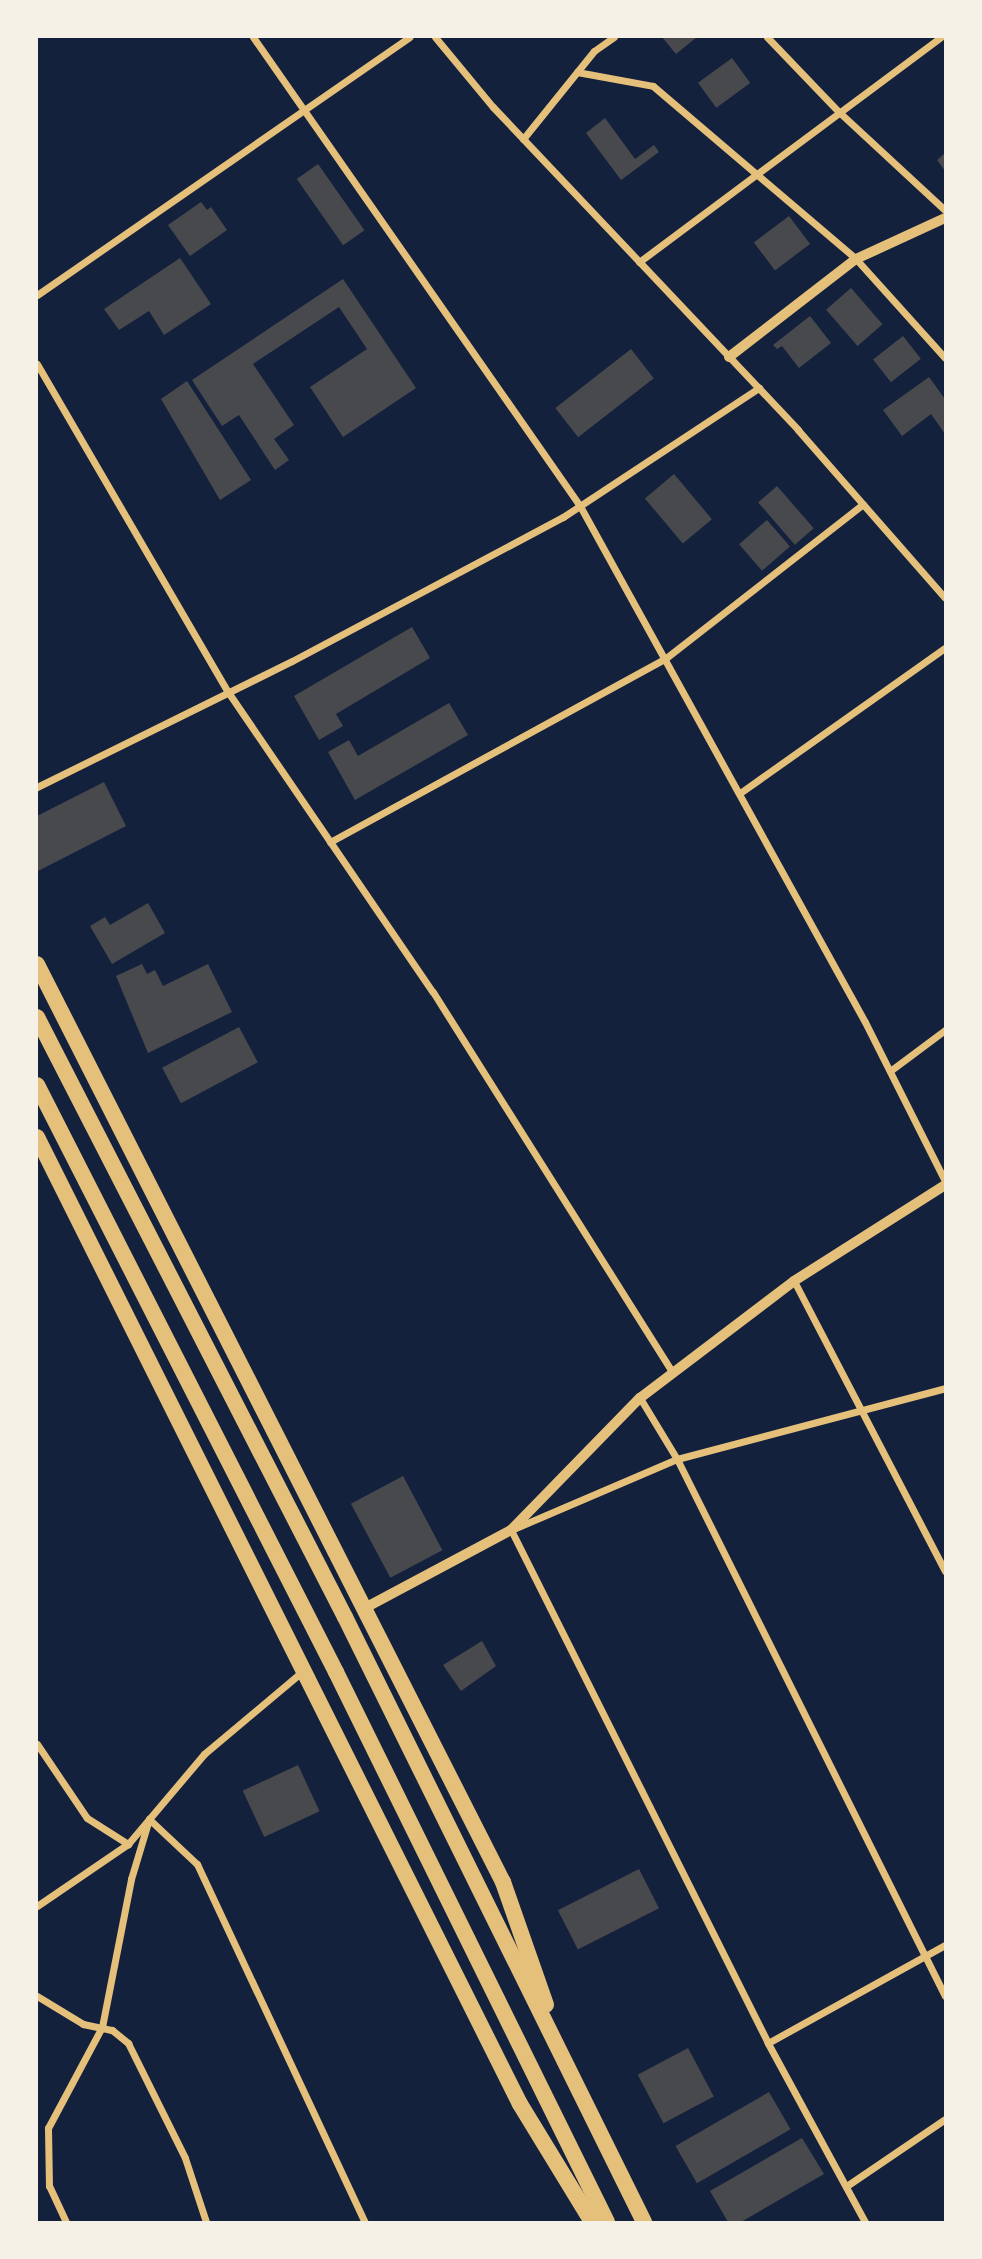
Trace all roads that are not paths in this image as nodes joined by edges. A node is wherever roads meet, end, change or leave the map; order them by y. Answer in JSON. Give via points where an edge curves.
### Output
{"nodes":[{"id":1,"x":253,"y":37,"type":"edge"},
{"id":2,"x":409,"y":37,"type":"edge"},
{"id":3,"x":435,"y":37,"type":"edge"},
{"id":4,"x":614,"y":37,"type":"edge"},
{"id":5,"x":767,"y":37,"type":"edge"},
{"id":6,"x":941,"y":37,"type":"edge"},
{"id":7,"x":577,"y":72,"type":"junction"},
{"id":8,"x":304,"y":109,"type":"junction"},
{"id":9,"x":839,"y":112,"type":"junction"},
{"id":10,"x":523,"y":139,"type":"junction"},
{"id":11,"x":755,"y":174,"type":"junction"},
{"id":12,"x":945,"y":210,"type":"edge"},
{"id":13,"x":945,"y":218,"type":"edge"},
{"id":14,"x":856,"y":259,"type":"junction"},
{"id":15,"x":639,"y":262,"type":"junction"},
{"id":16,"x":37,"y":295,"type":"edge"},
{"id":17,"x":729,"y":356,"type":"junction"},
{"id":18,"x":945,"y":358,"type":"edge"},
{"id":19,"x":37,"y":364,"type":"edge"},
{"id":20,"x":759,"y":388,"type":"junction"},
{"id":21,"x":863,"y":504,"type":"junction"},
{"id":22,"x":580,"y":506,"type":"junction"},
{"id":23,"x":945,"y":598,"type":"edge"},
{"id":24,"x":945,"y":648,"type":"edge"},
{"id":25,"x":666,"y":658,"type":"junction"},
{"id":26,"x":229,"y":692,"type":"junction"},
{"id":27,"x":37,"y":787,"type":"edge"},
{"id":28,"x":740,"y":793,"type":"junction"},
{"id":29,"x":331,"y":842,"type":"junction"},
{"id":30,"x":37,"y":964,"type":"edge"},
{"id":31,"x":37,"y":1017,"type":"edge"},
{"id":32,"x":945,"y":1030,"type":"edge"},
{"id":33,"x":890,"y":1071,"type":"junction"},
{"id":34,"x":37,"y":1085,"type":"edge"},
{"id":35,"x":37,"y":1137,"type":"edge"},
{"id":36,"x":945,"y":1183,"type":"edge"},
{"id":37,"x":794,"y":1281,"type":"junction"},
{"id":38,"x":673,"y":1373,"type":"junction"},
{"id":39,"x":945,"y":1388,"type":"edge"},
{"id":40,"x":640,"y":1398,"type":"junction"},
{"id":41,"x":862,"y":1410,"type":"junction"},
{"id":42,"x":677,"y":1459,"type":"junction"},
{"id":43,"x":511,"y":1530,"type":"junction"},
{"id":44,"x":945,"y":1571,"type":"edge"},
{"id":45,"x":363,"y":1609,"type":"junction"},
{"id":46,"x":304,"y":1669,"type":"junction"},
{"id":47,"x":37,"y":1744,"type":"edge"},
{"id":48,"x":149,"y":1818,"type":"junction"},
{"id":49,"x":128,"y":1844,"type":"junction"},
{"id":50,"x":37,"y":1906,"type":"edge"},
{"id":51,"x":945,"y":1945,"type":"edge"},
{"id":52,"x":924,"y":1956,"type":"junction"},
{"id":53,"x":37,"y":1996,"type":"edge"},
{"id":54,"x":945,"y":1996,"type":"edge"},
{"id":55,"x":102,"y":2027,"type":"junction"},
{"id":56,"x":768,"y":2043,"type":"junction"},
{"id":57,"x":568,"y":2070,"type":"junction"},
{"id":58,"x":945,"y":2119,"type":"edge"},
{"id":59,"x":848,"y":2185,"type":"junction"},
{"id":60,"x":66,"y":2222,"type":"edge"},
{"id":61,"x":206,"y":2222,"type":"edge"},
{"id":62,"x":365,"y":2222,"type":"edge"},
{"id":63,"x":592,"y":2222,"type":"edge"},
{"id":64,"x":607,"y":2222,"type":"edge"},
{"id":65,"x":644,"y":2222,"type":"edge"},
{"id":66,"x":865,"y":2222,"type":"edge"}],
"edges":[{"from":1,"to":8,"type":"street"},
{"from":2,"to":8,"type":"street"},
{"from":3,"to":10,"type":"street"},
{"from":4,"to":7,"type":"street"},
{"from":5,"to":9,"type":"street"},
{"from":6,"to":9,"type":"street"},
{"from":7,"to":10,"type":"street"},
{"from":7,"to":11,"type":"street","via":[[653,86]]},
{"from":8,"to":16,"type":"street"},
{"from":8,"to":22,"type":"street"},
{"from":9,"to":11,"type":"street"},
{"from":9,"to":12,"type":"street"},
{"from":10,"to":15,"type":"street"},
{"from":11,"to":14,"type":"street"},
{"from":11,"to":15,"type":"street"},
{"from":13,"to":14,"type":"street"},
{"from":14,"to":17,"type":"street"},
{"from":14,"to":18,"type":"street"},
{"from":15,"to":17,"type":"street"},
{"from":17,"to":20,"type":"street"},
{"from":19,"to":26,"type":"street"},
{"from":20,"to":21,"type":"street"},
{"from":20,"to":22,"type":"street"},
{"from":21,"to":23,"type":"street"},
{"from":21,"to":25,"type":"street"},
{"from":22,"to":25,"type":"street"},
{"from":22,"to":26,"type":"street"},
{"from":24,"to":28,"type":"street"},
{"from":25,"to":28,"type":"street"},
{"from":25,"to":29,"type":"street"},
{"from":26,"to":27,"type":"street"},
{"from":26,"to":29,"type":"street"},
{"from":28,"to":33,"type":"street"},
{"from":29,"to":38,"type":"street","via":[[433,992]]},
{"from":30,"to":45,"type":"highway"},
{"from":31,"to":57,"type":"highway","via":[[345,1617]]},
{"from":32,"to":33,"type":"street"},
{"from":33,"to":36,"type":"street"},
{"from":34,"to":64,"type":"highway","via":[[336,1672]]},
{"from":35,"to":46,"type":"highway"},
{"from":36,"to":37,"type":"street"},
{"from":37,"to":38,"type":"street"},
{"from":37,"to":41,"type":"street"},
{"from":38,"to":40,"type":"street"},
{"from":39,"to":41,"type":"street"},
{"from":40,"to":42,"type":"street"},
{"from":40,"to":43,"type":"street"},
{"from":41,"to":42,"type":"street"},
{"from":41,"to":44,"type":"street"},
{"from":42,"to":43,"type":"street"},
{"from":42,"to":52,"type":"street"},
{"from":43,"to":45,"type":"street"},
{"from":43,"to":56,"type":"street"},
{"from":45,"to":57,"type":"highway","via":[[503,1882]]},
{"from":46,"to":48,"type":"street","via":[[204,1754]]},
{"from":46,"to":63,"type":"highway","via":[[520,2104]]},
{"from":47,"to":49,"type":"street","via":[[87,1818]]},
{"from":48,"to":49,"type":"street"},
{"from":48,"to":55,"type":"street","via":[[131,1879]]},
{"from":48,"to":62,"type":"street","via":[[197,1864]]},
{"from":49,"to":50,"type":"street"},
{"from":51,"to":52,"type":"street"},
{"from":52,"to":54,"type":"street"},
{"from":52,"to":56,"type":"street"},
{"from":53,"to":55,"type":"street","via":[[83,2024]]},
{"from":55,"to":60,"type":"street","via":[[48,2128],[49,2186]]},
{"from":55,"to":61,"type":"street","via":[[128,2043],[185,2158]]},
{"from":56,"to":59,"type":"street"},
{"from":57,"to":65,"type":"highway"},
{"from":58,"to":59,"type":"street"},
{"from":59,"to":66,"type":"street"}]}
